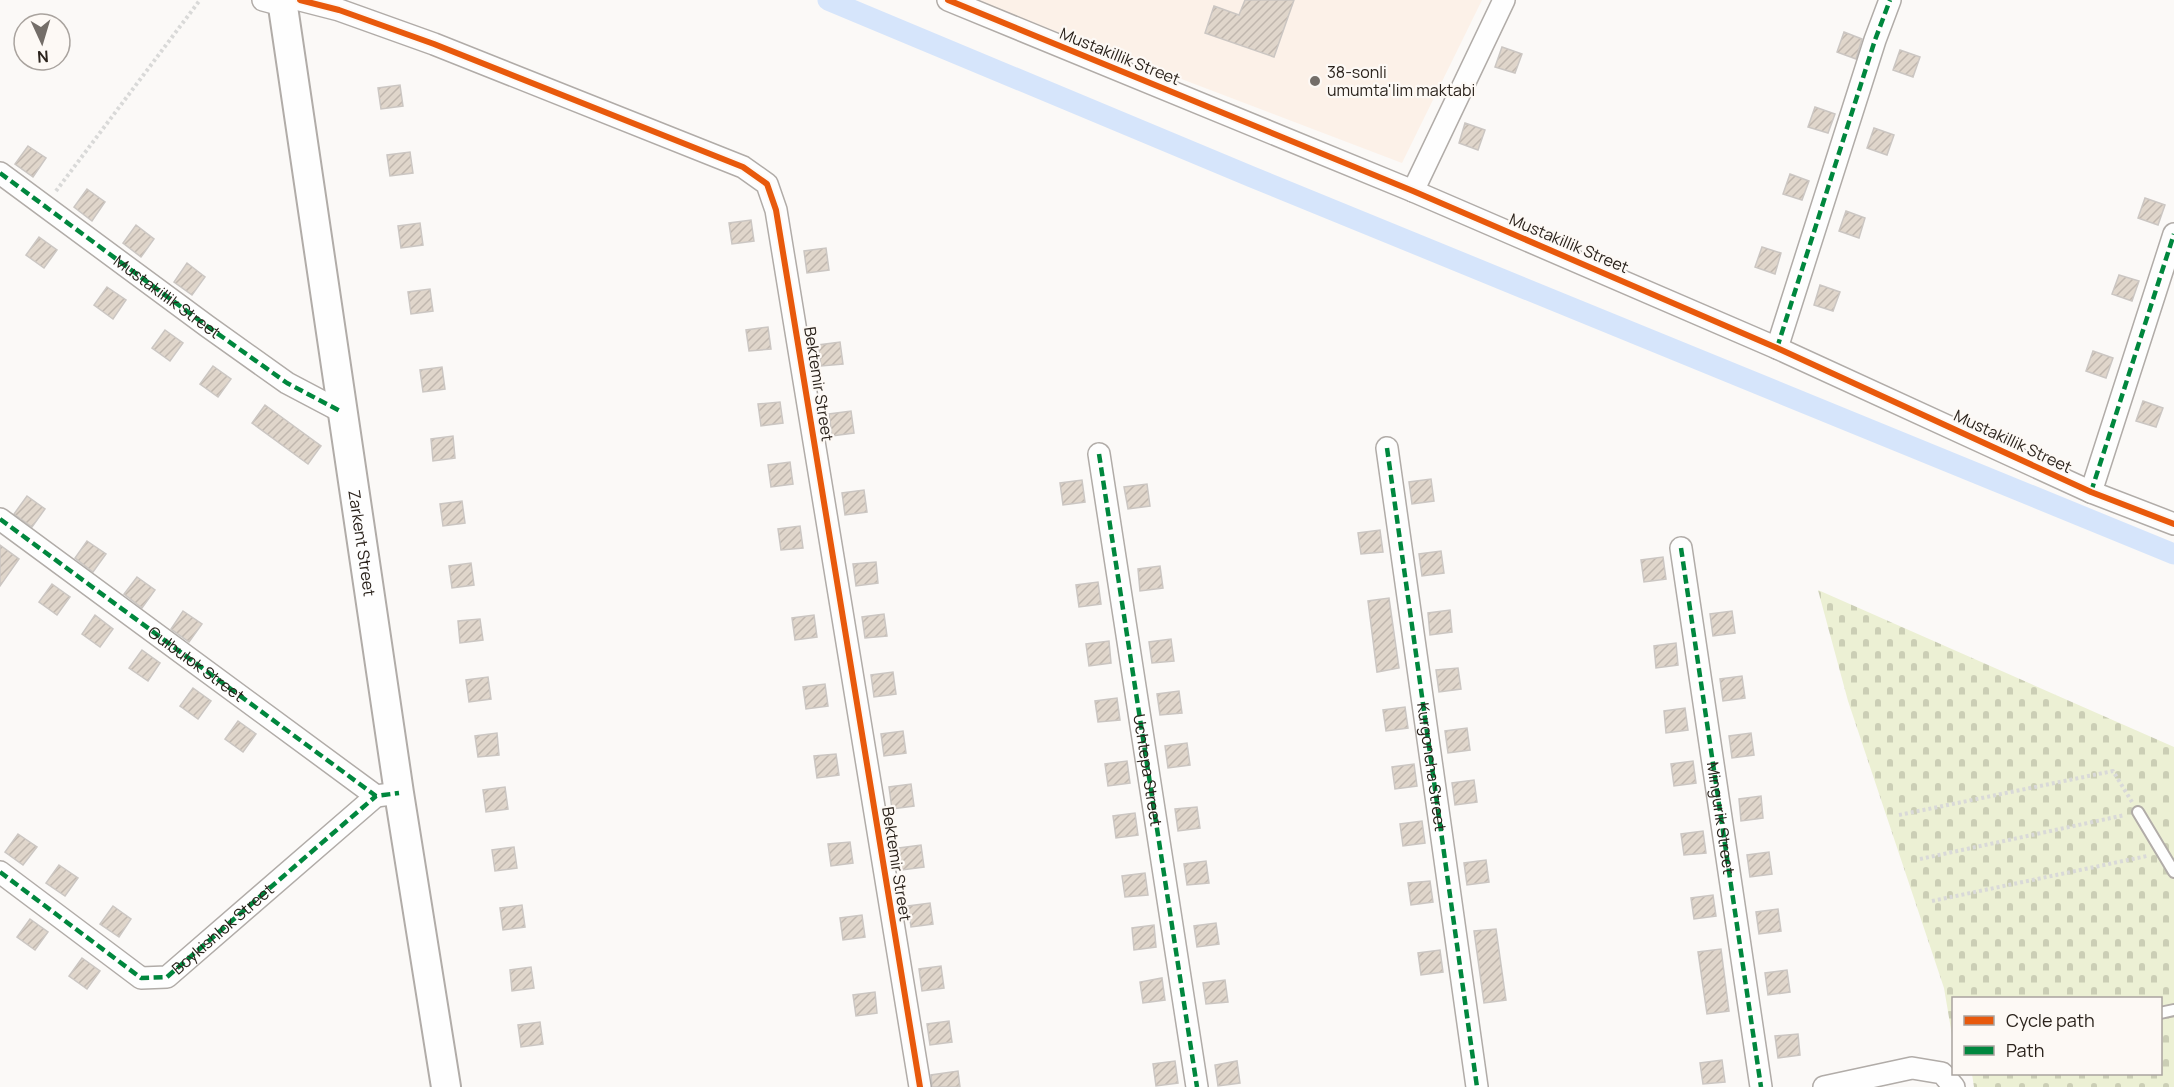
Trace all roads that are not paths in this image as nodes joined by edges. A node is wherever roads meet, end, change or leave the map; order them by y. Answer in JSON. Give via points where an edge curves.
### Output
{"nodes":[{"id":1,"x":948,"y":0,"type":"edge"},
{"id":2,"x":1504,"y":0,"type":"edge"},
{"id":3,"x":1890,"y":0,"type":"edge"},
{"id":4,"x":285,"y":1,"type":"edge"},
{"id":5,"x":0,"y":174,"type":"edge"},
{"id":6,"x":1413,"y":190,"type":"junction"},
{"id":7,"x":2174,"y":234,"type":"edge"},
{"id":8,"x":1777,"y":348,"type":"junction"},
{"id":9,"x":342,"y":412,"type":"junction"},
{"id":10,"x":1387,"y":448,"type":"dead end"},
{"id":11,"x":1099,"y":454,"type":"dead end"},
{"id":12,"x":2091,"y":492,"type":"junction"},
{"id":13,"x":0,"y":519,"type":"edge"},
{"id":14,"x":2174,"y":524,"type":"edge"},
{"id":15,"x":1681,"y":548,"type":"dead end"},
{"id":16,"x":388,"y":795,"type":"junction"},
{"id":17,"x":2138,"y":812,"type":"road end"},
{"id":18,"x":0,"y":872,"type":"edge"},
{"id":19,"x":2174,"y":872,"type":"edge"},
{"id":20,"x":1950,"y":1075,"type":"edge"},
{"id":21,"x":446,"y":1087,"type":"edge"},
{"id":22,"x":463,"y":1087,"type":"edge"},
{"id":23,"x":920,"y":1087,"type":"edge"},
{"id":24,"x":1197,"y":1087,"type":"edge"},
{"id":25,"x":1478,"y":1087,"type":"edge"},
{"id":26,"x":1761,"y":1087,"type":"edge"},
{"id":27,"x":1824,"y":1087,"type":"edge"}],
"edges":[{"from":1,"to":6,"type":"street","name":"Mustakillik Street"},
{"from":2,"to":6,"type":"street"},
{"from":3,"to":8,"type":"street"},
{"from":4,"to":9,"type":"main road","name":"Zarkent Street"},
{"from":4,"to":22,"type":"main road","name":"Zarkent Street"},
{"from":4,"to":23,"type":"street","name":"Bektemir Street","via":[[339,10],[446,49],[743,167],[767,184],[776,210]]},
{"from":5,"to":9,"type":"street","name":"Mustakillik Street","via":[[287,383]]},
{"from":6,"to":8,"type":"street","name":"Mustakillik Street"},
{"from":7,"to":12,"type":"street"},
{"from":8,"to":12,"type":"street","name":"Mustakillik Street"},
{"from":9,"to":16,"type":"main road","name":"Zarkent Street"},
{"from":10,"to":25,"type":"street","name":"Kurgoncha Street"},
{"from":11,"to":24,"type":"street","name":"Uchtepa Street"},
{"from":12,"to":14,"type":"street","name":"Mustakillik Street"},
{"from":13,"to":16,"type":"street","name":"Gulbulok Street"},
{"from":15,"to":26,"type":"street","name":"Mingurik Street"},
{"from":16,"to":18,"type":"street","name":"Boykishlok Street","via":[[168,977],[141,978]]},
{"from":16,"to":21,"type":"main road","name":"Zarkent Street"},
{"from":17,"to":19,"type":"lane"},
{"from":20,"to":27,"type":"street","via":[[1912,1068]]}]}
